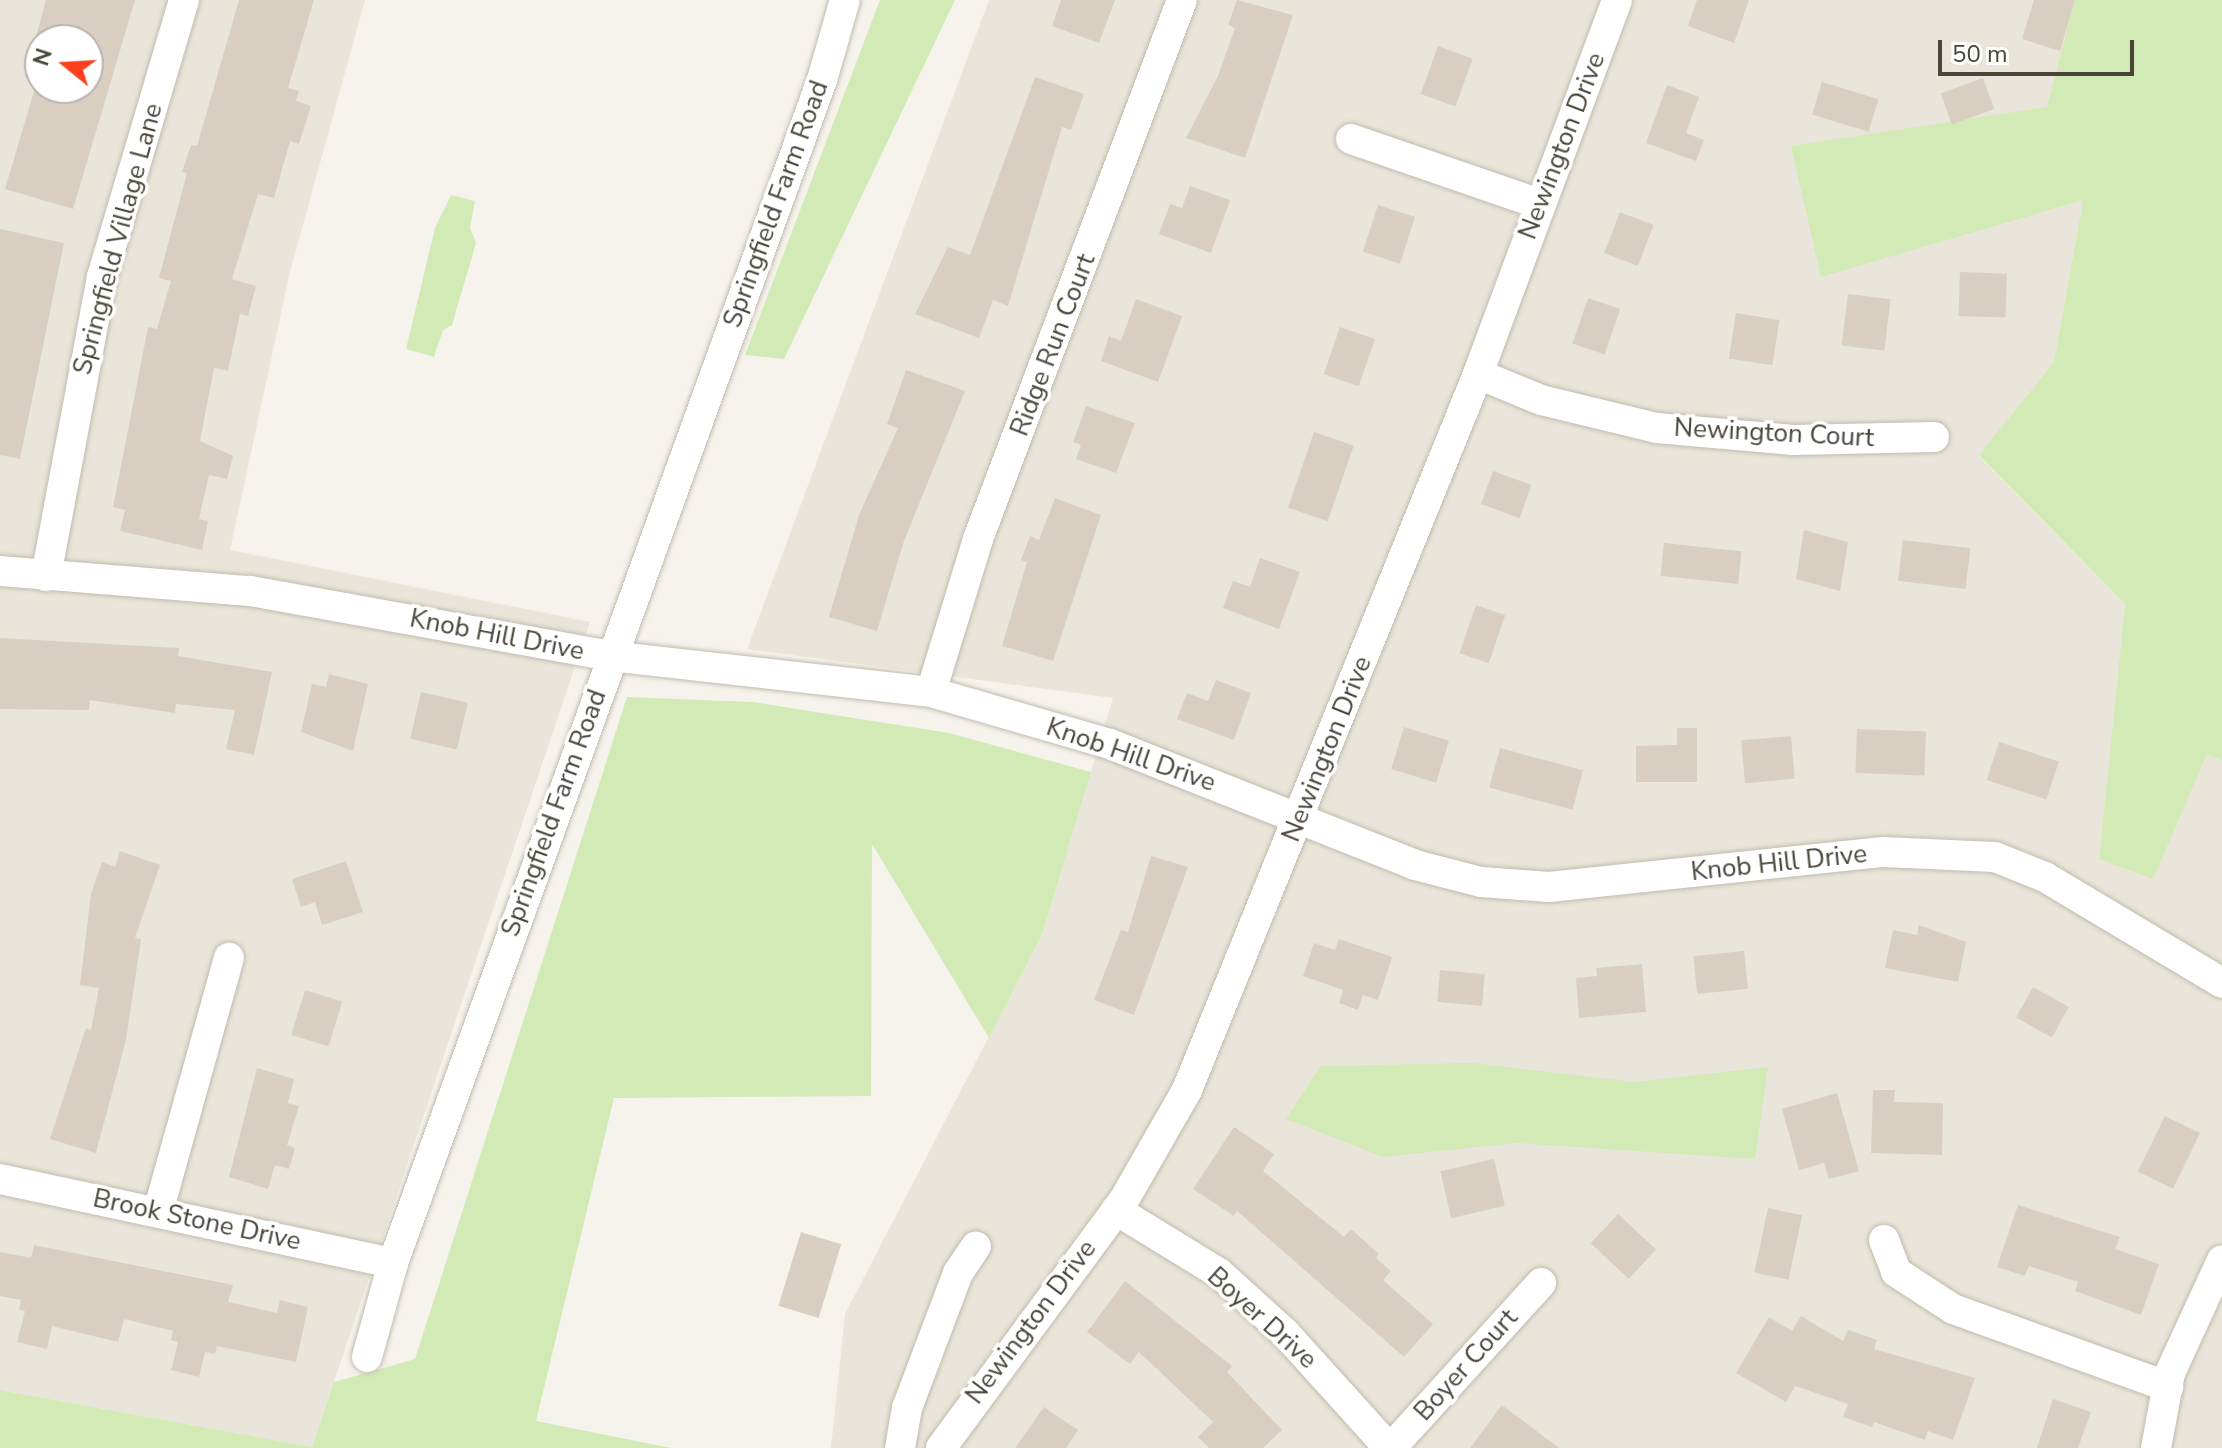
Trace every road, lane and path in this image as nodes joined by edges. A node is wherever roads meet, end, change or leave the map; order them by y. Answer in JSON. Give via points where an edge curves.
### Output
{"nodes":[{"id":1,"x":184,"y":0,"type":"edge"},
{"id":2,"x":845,"y":0,"type":"edge"},
{"id":3,"x":1182,"y":0,"type":"edge"},
{"id":4,"x":1617,"y":0,"type":"edge"},
{"id":5,"x":1351,"y":139,"type":"dead end"},
{"id":6,"x":1540,"y":204,"type":"junction"},
{"id":7,"x":1478,"y":374,"type":"junction"},
{"id":8,"x":1934,"y":437,"type":"dead end"},
{"id":9,"x":0,"y":571,"type":"edge"},
{"id":10,"x":46,"y":576,"type":"junction"},
{"id":11,"x":610,"y":656,"type":"junction"},
{"id":12,"x":931,"y":692,"type":"junction"},
{"id":13,"x":1301,"y":815,"type":"junction"},
{"id":14,"x":229,"y":958,"type":"dead end"},
{"id":15,"x":2222,"y":983,"type":"edge"},
{"id":16,"x":0,"y":1179,"type":"edge"},
{"id":17,"x":1116,"y":1210,"type":"junction"},
{"id":18,"x":158,"y":1212,"type":"junction"},
{"id":19,"x":1884,"y":1240,"type":"dead end"},
{"id":20,"x":976,"y":1246,"type":"dead end"},
{"id":21,"x":2222,"y":1260,"type":"edge"},
{"id":22,"x":393,"y":1263,"type":"junction"},
{"id":23,"x":1541,"y":1283,"type":"dead end"},
{"id":24,"x":367,"y":1357,"type":"dead end"},
{"id":25,"x":2168,"y":1387,"type":"junction"},
{"id":26,"x":900,"y":1448,"type":"edge"},
{"id":27,"x":941,"y":1448,"type":"edge"},
{"id":28,"x":1390,"y":1448,"type":"edge"},
{"id":29,"x":2156,"y":1448,"type":"edge"}],
"edges":[{"from":1,"to":10,"type":"street","name":"Springfield Village Lane","via":[[102,277]]},
{"from":2,"to":11,"type":"street","name":"Springfield Farm Road","via":[[822,80]]},
{"from":3,"to":12,"type":"street","name":"Ridge Run Court","via":[[978,539]]},
{"from":4,"to":6,"type":"street","name":"Newington Drive"},
{"from":5,"to":6,"type":"street"},
{"from":6,"to":7,"type":"street","name":"Newington Drive"},
{"from":7,"to":8,"type":"street","name":"Newington Court","via":[[1541,400],[1657,428],[1793,440]]},
{"from":7,"to":13,"type":"street","name":"Newington Drive"},
{"from":9,"to":10,"type":"street","name":"Knob Hill Drive"},
{"from":10,"to":11,"type":"street","name":"Knob Hill Drive","via":[[250,591]]},
{"from":11,"to":12,"type":"street","name":"Knob Hill Drive"},
{"from":11,"to":22,"type":"street","name":"Springfield Farm Road"},
{"from":12,"to":13,"type":"street","name":"Knob Hill Drive","via":[[1110,744]]},
{"from":13,"to":15,"type":"street","name":"Knob Hill Drive","via":[[1415,865],[1481,882],[1549,887],[1883,852],[1995,857],[2045,877]]},
{"from":13,"to":17,"type":"street","name":"Newington Drive","via":[[1187,1090]]},
{"from":14,"to":18,"type":"street"},
{"from":16,"to":18,"type":"street","name":"Brook Stone Drive"},
{"from":17,"to":27,"type":"street","name":"Newington Drive"},
{"from":17,"to":28,"type":"street","name":"Boyer Drive","via":[[1219,1273],[1285,1333]]},
{"from":18,"to":22,"type":"street","name":"Brook Stone Drive"},
{"from":19,"to":25,"type":"street","via":[[1896,1272],[1953,1309]]},
{"from":20,"to":26,"type":"street","via":[[958,1273],[907,1408]]},
{"from":21,"to":25,"type":"street"},
{"from":22,"to":24,"type":"street","name":"Springfield Farm Road"},
{"from":23,"to":28,"type":"street","name":"Boyer Court"},
{"from":25,"to":29,"type":"street"}]}
